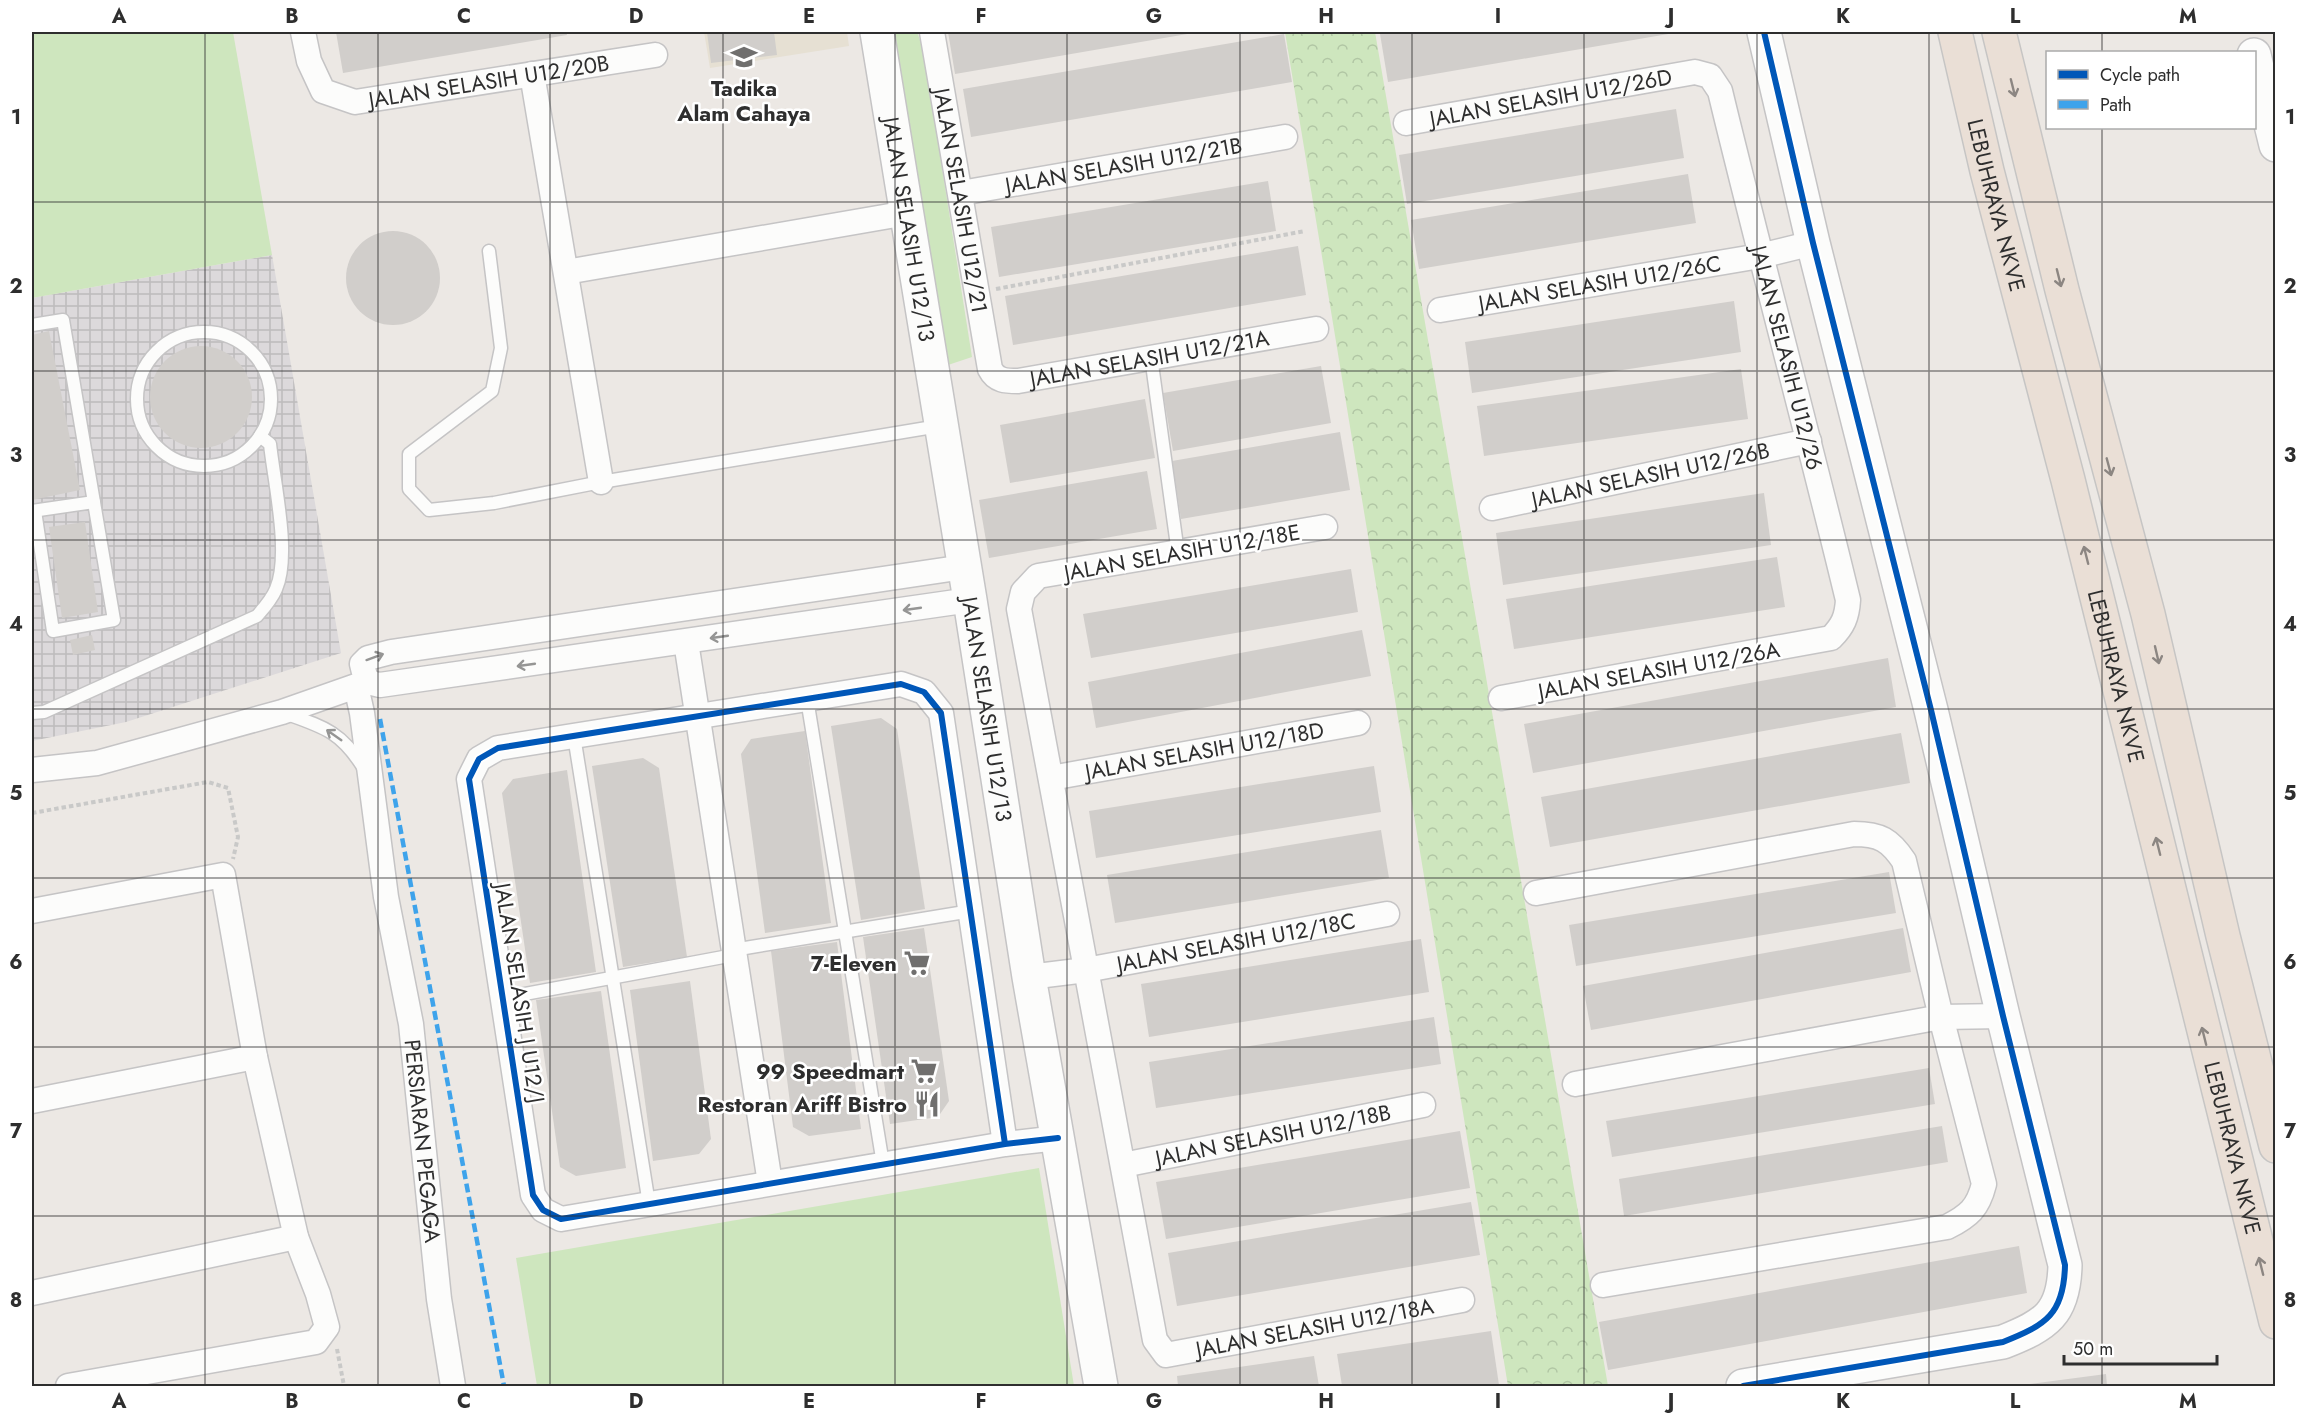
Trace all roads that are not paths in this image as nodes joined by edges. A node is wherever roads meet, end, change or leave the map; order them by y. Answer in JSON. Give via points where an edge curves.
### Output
{"nodes":[{"id":1,"x":303,"y":32,"type":"edge"},
{"id":2,"x":877,"y":32,"type":"edge"},
{"id":3,"x":932,"y":32,"type":"edge"},
{"id":4,"x":1764,"y":32,"type":"edge"},
{"id":5,"x":1955,"y":32,"type":"edge"},
{"id":6,"x":2000,"y":32,"type":"edge"},
{"id":7,"x":2250,"y":32,"type":"edge"},
{"id":8,"x":2253,"y":51,"type":"edge"},
{"id":9,"x":655,"y":55,"type":"dead end"},
{"id":10,"x":2256,"y":59,"type":"edge"},
{"id":11,"x":1695,"y":72,"type":"joint"},
{"id":12,"x":532,"y":74,"type":"junction"},
{"id":13,"x":2270,"y":96,"type":"edge"},
{"id":14,"x":1406,"y":123,"type":"dead end"},
{"id":15,"x":1285,"y":137,"type":"dead end"},
{"id":16,"x":2276,"y":145,"type":"edge"},
{"id":17,"x":961,"y":193,"type":"junction"},
{"id":18,"x":907,"y":213,"type":"junction"},
{"id":19,"x":1813,"y":243,"type":"junction"},
{"id":20,"x":489,"y":251,"type":"dead end"},
{"id":21,"x":1760,"y":256,"type":"junction"},
{"id":22,"x":566,"y":272,"type":"junction"},
{"id":23,"x":1440,"y":310,"type":"dead end"},
{"id":24,"x":32,"y":325,"type":"edge"},
{"id":25,"x":1316,"y":329,"type":"dead end"},
{"id":26,"x":1151,"y":357,"type":"junction"},
{"id":27,"x":990,"y":369,"type":"joint"},
{"id":28,"x":940,"y":425,"type":"junction"},
{"id":29,"x":260,"y":436,"type":"junction"},
{"id":30,"x":1809,"y":441,"type":"junction"},
{"id":31,"x":601,"y":482,"type":"junction"},
{"id":32,"x":94,"y":502,"type":"junction"},
{"id":33,"x":1492,"y":508,"type":"dead end"},
{"id":34,"x":33,"y":511,"type":"edge"},
{"id":35,"x":1325,"y":527,"type":"dead end"},
{"id":36,"x":1178,"y":553,"type":"junction"},
{"id":37,"x":964,"y":567,"type":"junction"},
{"id":38,"x":970,"y":600,"type":"junction"},
{"id":39,"x":1817,"y":641,"type":"joint"},
{"id":40,"x":686,"y":642,"type":"junction"},
{"id":41,"x":1501,"y":698,"type":"dead end"},
{"id":42,"x":807,"y":699,"type":"junction"},
{"id":43,"x":282,"y":712,"type":"junction"},
{"id":44,"x":32,"y":713,"type":"edge"},
{"id":45,"x":696,"y":717,"type":"junction"},
{"id":46,"x":1358,"y":723,"type":"dead end"},
{"id":47,"x":574,"y":736,"type":"junction"},
{"id":48,"x":32,"y":770,"type":"edge"},
{"id":49,"x":370,"y":778,"type":"junction"},
{"id":50,"x":1051,"y":778,"type":"junction"},
{"id":51,"x":1536,"y":893,"type":"dead end"},
{"id":52,"x":32,"y":911,"type":"edge"},
{"id":53,"x":970,"y":911,"type":"junction"},
{"id":54,"x":1387,"y":914,"type":"dead end"},
{"id":55,"x":844,"y":932,"type":"junction"},
{"id":56,"x":734,"y":953,"type":"junction"},
{"id":57,"x":1086,"y":970,"type":"junction"},
{"id":58,"x":1029,"y":977,"type":"junction"},
{"id":59,"x":613,"y":979,"type":"junction"},
{"id":60,"x":503,"y":998,"type":"junction"},
{"id":61,"x":2002,"y":1016,"type":"junction"},
{"id":62,"x":1941,"y":1017,"type":"junction"},
{"id":63,"x":255,"y":1057,"type":"junction"},
{"id":64,"x":1575,"y":1084,"type":"dead end"},
{"id":65,"x":32,"y":1101,"type":"edge"},
{"id":66,"x":1423,"y":1105,"type":"dead end"},
{"id":67,"x":1058,"y":1138,"type":"junction"},
{"id":68,"x":1005,"y":1144,"type":"junction"},
{"id":69,"x":2276,"y":1146,"type":"edge"},
{"id":70,"x":882,"y":1164,"type":"junction"},
{"id":71,"x":1123,"y":1165,"type":"junction"},
{"id":72,"x":770,"y":1183,"type":"junction"},
{"id":73,"x":649,"y":1204,"type":"junction"},
{"id":74,"x":296,"y":1237,"type":"junction"},
{"id":75,"x":1604,"y":1285,"type":"dead end"},
{"id":76,"x":32,"y":1293,"type":"edge"},
{"id":77,"x":1462,"y":1300,"type":"dead end"},
{"id":78,"x":2276,"y":1322,"type":"edge"},
{"id":79,"x":68,"y":1386,"type":"edge"},
{"id":80,"x":453,"y":1386,"type":"edge"},
{"id":81,"x":1101,"y":1386,"type":"edge"},
{"id":82,"x":1743,"y":1386,"type":"edge"}],
"edges":[{"from":1,"to":12,"type":"street","name":"JALAN SELASIH U12/20B","via":[[309,61],[323,91],[355,102]]},
{"from":2,"to":18,"type":"street","name":"JALAN SELASIH U12/13"},
{"from":3,"to":17,"type":"street","name":"JALAN SELASIH U12/21"},
{"from":4,"to":19,"type":"street"},
{"from":78,"to":5,"type":"highway","name":"LEBUHRAYA NKVE","one_way":true},
{"from":6,"to":69,"type":"highway","name":"LEBUHRAYA NKVE","one_way":true,"via":[[2062,290],[2148,614]]},
{"from":7,"to":8,"type":"street"},
{"from":9,"to":12,"type":"street","name":"JALAN SELASIH U12/20B"},
{"from":10,"to":13,"type":"street"},
{"from":11,"to":14,"type":"street","name":"JALAN SELASIH U12/26D"},
{"from":11,"to":21,"type":"street","name":"JALAN SELASIH U12/26","via":[[1710,76],[1720,91]]},
{"from":12,"to":22,"type":"street"},
{"from":13,"to":16,"type":"street"},
{"from":15,"to":17,"type":"street","name":"JALAN SELASIH U12/21B"},
{"from":17,"to":27,"type":"street","name":"JALAN SELASIH U12/21"},
{"from":18,"to":22,"type":"street"},
{"from":18,"to":28,"type":"street","name":"JALAN SELASIH U12/13"},
{"from":19,"to":21,"type":"street","name":"JALAN SELASIH U12/26C"},
{"from":19,"to":61,"type":"street","via":[[1931,710]]},
{"from":20,"to":31,"type":"lane","via":[[501,348],[492,391],[409,454],[409,489],[429,510],[494,503]]},
{"from":21,"to":23,"type":"street","name":"JALAN SELASIH U12/26C"},
{"from":21,"to":30,"type":"street","name":"JALAN SELASIH U12/26"},
{"from":22,"to":31,"type":"street"},
{"from":24,"to":32,"type":"lane","via":[[63,320]]},
{"from":25,"to":26,"type":"street","name":"JALAN SELASIH U12/21A"},
{"from":26,"to":27,"type":"street","name":"JALAN SELASIH U12/21A","via":[[1018,381],[1001,380]]},
{"from":26,"to":36,"type":"lane"},
{"from":28,"to":31,"type":"lane"},
{"from":28,"to":37,"type":"street","name":"JALAN SELASIH U12/13"},
{"from":29,"to":29,"type":"lane","via":[[245,452],[220,465],[192,466],[166,455],[147,435],[139,416],[137,395],[145,368],[163,346],[188,334],[216,333],[242,344],[261,364],[271,390],[268,418]]},
{"from":29,"to":44,"type":"lane","via":[[270,444],[284,554],[276,589],[257,616],[44,712]]},
{"from":30,"to":33,"type":"street","name":"JALAN SELASIH U12/26B"},
{"from":30,"to":39,"type":"street","name":"JALAN SELASIH U12/26","via":[[1848,600],[1841,628],[1831,638]]},
{"from":32,"to":34,"type":"lane"},
{"from":32,"to":34,"type":"lane","via":[[114,620],[53,631]]},
{"from":35,"to":36,"type":"street","name":"JALAN SELASIH U12/18E"},
{"from":36,"to":50,"type":"street","name":"JALAN SELASIH U12/18E","via":[[1038,576],[1023,592],[1019,609]]},
{"from":37,"to":38,"type":"street","name":"JALAN SELASIH U12/13"},
{"from":40,"to":37,"type":"street","one_way":true,"via":[[380,685],[365,678],[362,664],[368,658],[391,652]]},
{"from":38,"to":40,"type":"street","one_way":true},
{"from":38,"to":58,"type":"street","name":"JALAN SELASIH U12/13"},
{"from":39,"to":41,"type":"street","name":"JALAN SELASIH U12/26A"},
{"from":40,"to":45,"type":"street"},
{"from":42,"to":45,"type":"street"},
{"from":42,"to":53,"type":"street","via":[[901,684],[924,692],[941,713]]},
{"from":42,"to":55,"type":"lane"},
{"from":43,"to":48,"type":"street","via":[[97,763]]},
{"from":49,"to":43,"type":"lane","one_way":true,"via":[[351,748],[332,732]]},
{"from":43,"to":49,"type":"street","name":"PERSIARAN PEGAGA","via":[[356,686]]},
{"from":45,"to":47,"type":"street"},
{"from":45,"to":56,"type":"street"},
{"from":46,"to":50,"type":"street","name":"JALAN SELASIH U12/18D"},
{"from":47,"to":59,"type":"lane"},
{"from":47,"to":60,"type":"street","name":"JALAN SELASIH J U12/J","via":[[498,748],[479,759],[469,779]]},
{"from":49,"to":80,"type":"street","name":"PERSIARAN PEGAGA","via":[[386,897],[411,1024],[439,1299]]},
{"from":50,"to":57,"type":"street"},
{"from":51,"to":62,"type":"street","via":[[1870,834],[1896,848],[1904,861]]},
{"from":52,"to":63,"type":"street","via":[[223,875]]},
{"from":53,"to":55,"type":"lane"},
{"from":53,"to":68,"type":"street"},
{"from":54,"to":57,"type":"street","name":"JALAN SELASIH U12/18C"},
{"from":55,"to":56,"type":"lane"},
{"from":55,"to":70,"type":"lane"},
{"from":56,"to":59,"type":"lane"},
{"from":56,"to":72,"type":"street"},
{"from":57,"to":58,"type":"street","name":"JALAN SELASIH U12/18C"},
{"from":57,"to":71,"type":"street"},
{"from":58,"to":67,"type":"street","name":"JALAN SELASIH U12/13"},
{"from":59,"to":60,"type":"lane"},
{"from":59,"to":73,"type":"lane"},
{"from":60,"to":73,"type":"street","name":"JALAN SELASIH J U12/J","via":[[533,1195],[543,1210],[561,1219]]},
{"from":61,"to":62,"type":"street"},
{"from":61,"to":82,"type":"street","via":[[2065,1265],[2059,1301],[2046,1321],[2003,1342]]},
{"from":62,"to":64,"type":"street"},
{"from":62,"to":75,"type":"street","via":[[1984,1184],[1980,1201],[1965,1218],[1947,1227]]},
{"from":63,"to":65,"type":"street"},
{"from":63,"to":74,"type":"street"},
{"from":66,"to":71,"type":"street","name":"JALAN SELASIH U12/18B"},
{"from":67,"to":68,"type":"street"},
{"from":67,"to":81,"type":"street","name":"JALAN SELASIH U12/13"},
{"from":68,"to":70,"type":"street"},
{"from":70,"to":72,"type":"street"},
{"from":71,"to":77,"type":"street","name":"JALAN SELASIH U12/18A","via":[[1155,1340],[1166,1355]]},
{"from":72,"to":73,"type":"street"},
{"from":74,"to":76,"type":"street"},
{"from":74,"to":79,"type":"street","via":[[327,1326],[316,1342]]}]}
